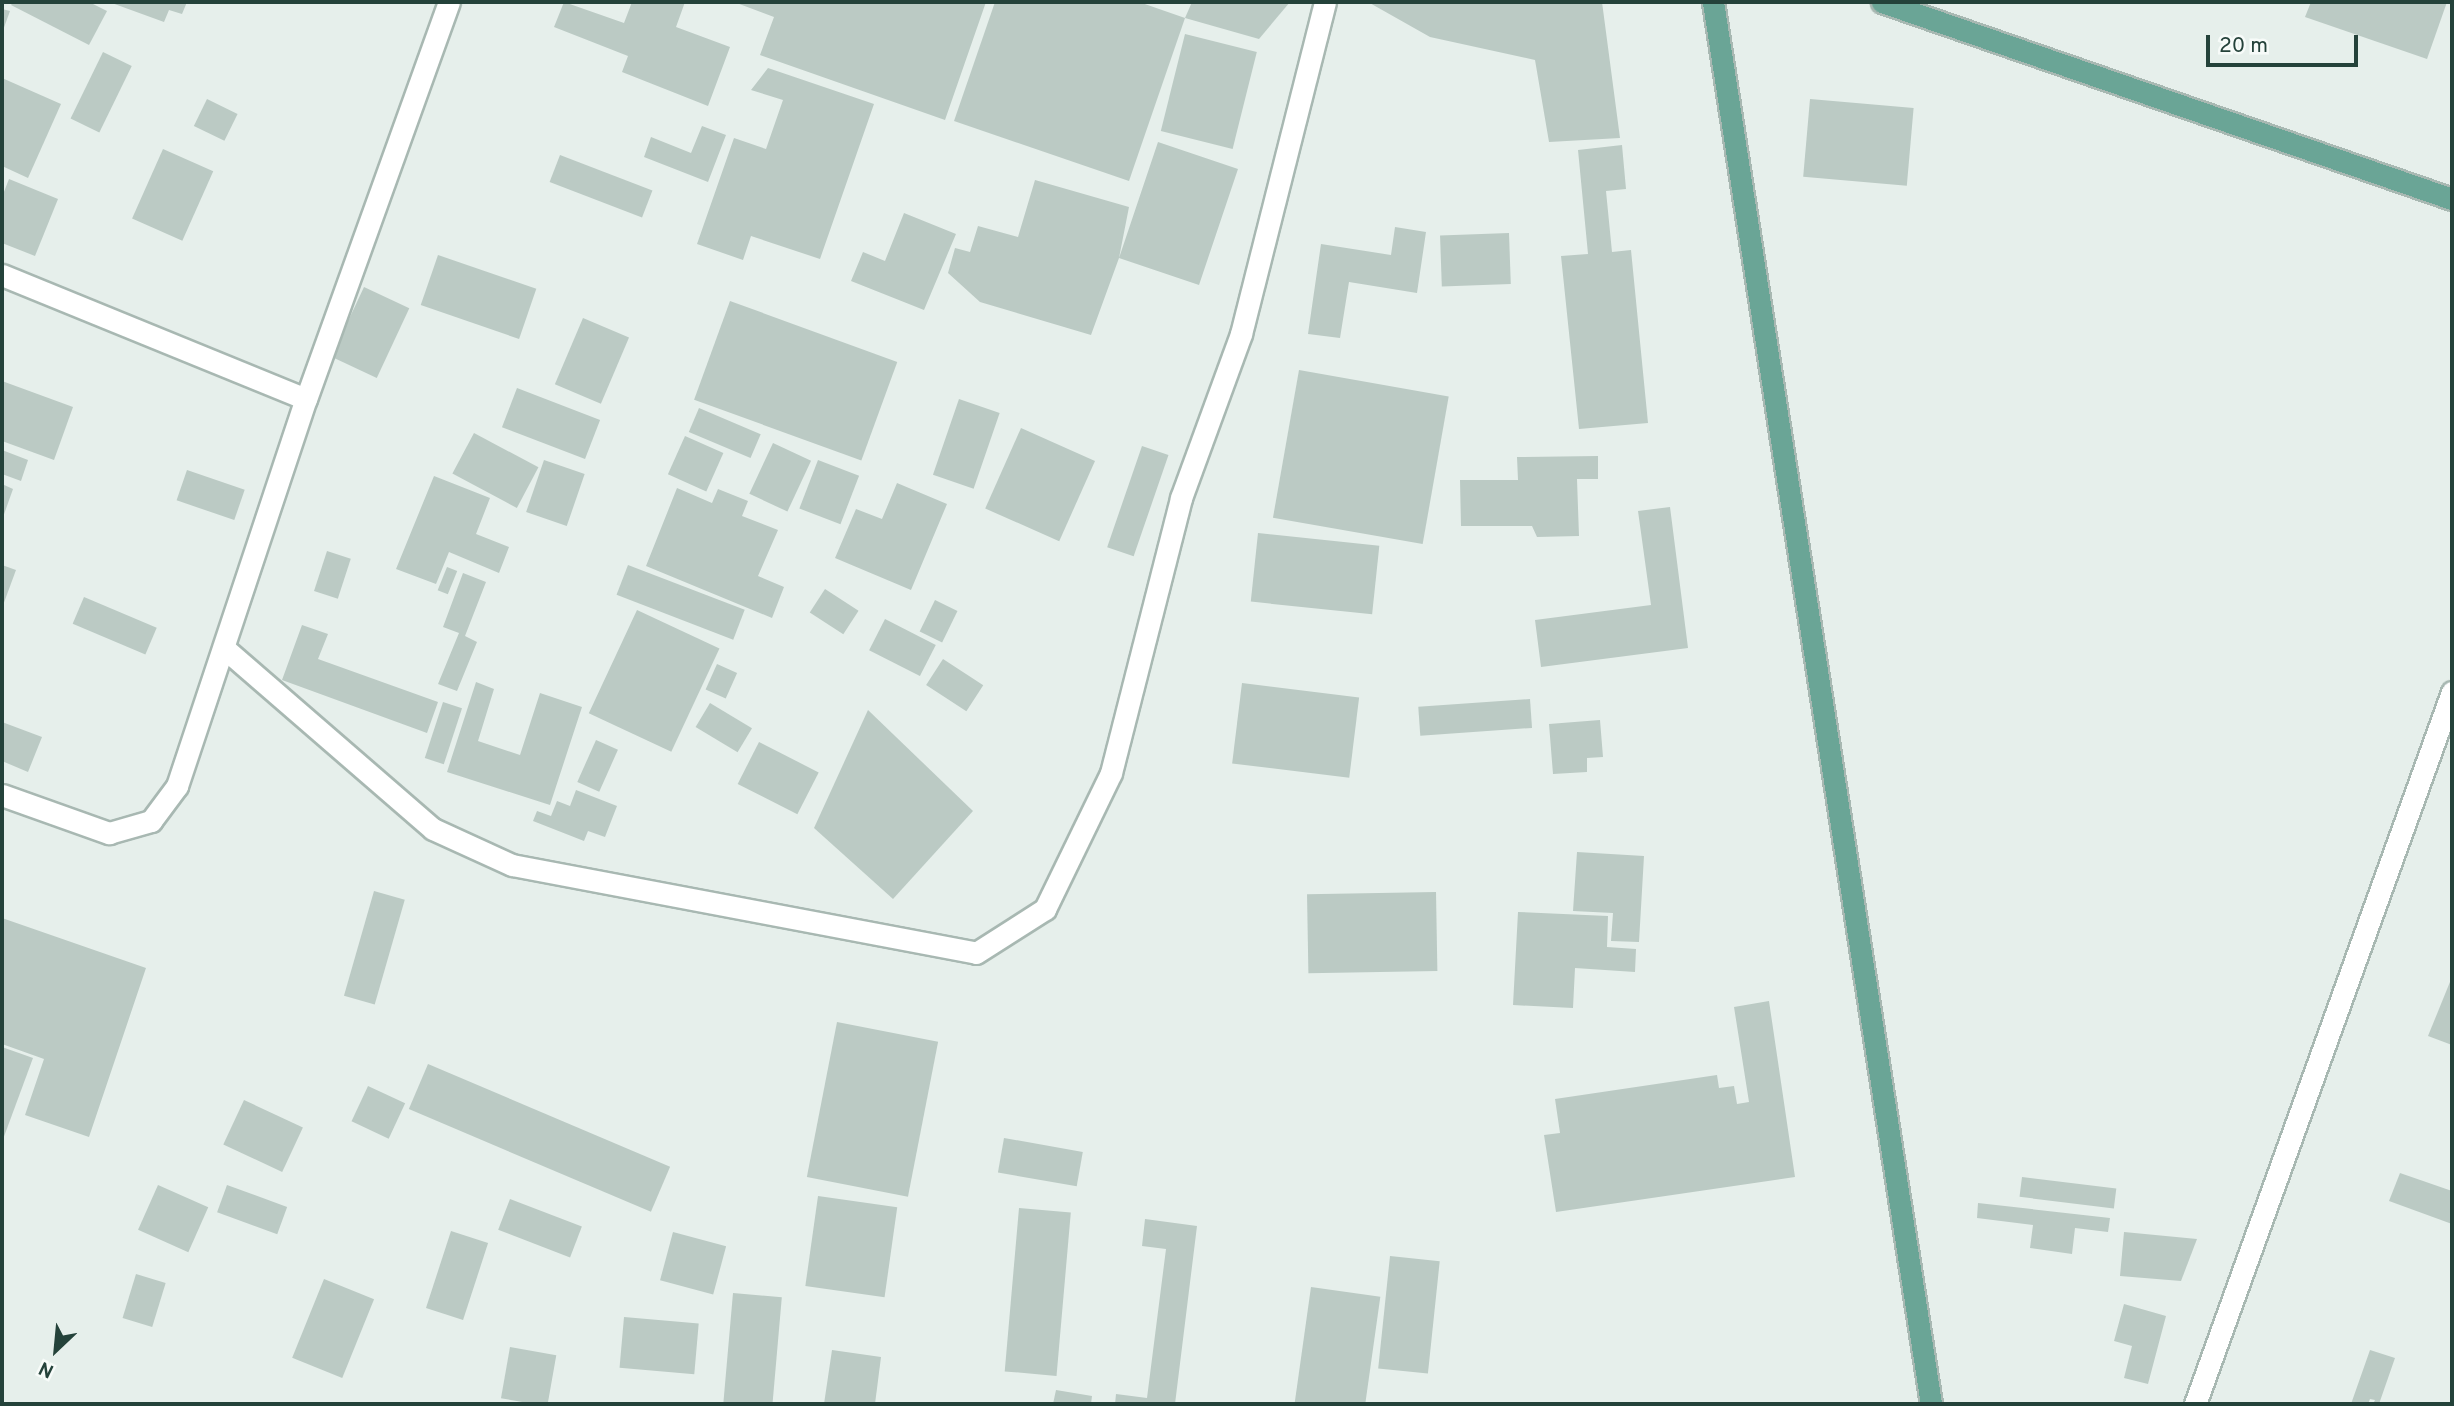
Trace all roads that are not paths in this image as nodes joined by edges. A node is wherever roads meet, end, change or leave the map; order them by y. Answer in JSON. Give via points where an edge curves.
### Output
{"nodes":[{"id":1,"x":449,"y":2,"type":"edge"},
{"id":2,"x":1325,"y":2,"type":"edge"},
{"id":3,"x":1713,"y":2,"type":"edge"},
{"id":4,"x":1882,"y":2,"type":"edge"},
{"id":5,"x":2452,"y":199,"type":"edge"},
{"id":6,"x":2,"y":275,"type":"edge"},
{"id":7,"x":306,"y":400,"type":"junction"},
{"id":8,"x":223,"y":648,"type":"junction"},
{"id":9,"x":2452,"y":692,"type":"edge"},
{"id":10,"x":2,"y":794,"type":"edge"},
{"id":11,"x":1931,"y":1404,"type":"edge"},
{"id":12,"x":2194,"y":1404,"type":"edge"}],
"edges":[{"from":1,"to":7,"type":"street"},
{"from":2,"to":8,"type":"street","via":[[1241,334],[1181,498],[1111,773],[1045,909],[976,953],[512,866],[433,829]]},
{"from":3,"to":11,"type":"main road"},
{"from":4,"to":5,"type":"main road"},
{"from":6,"to":7,"type":"street"},
{"from":7,"to":8,"type":"street"},
{"from":8,"to":10,"type":"street","via":[[177,786],[151,821],[109,833]]},
{"from":9,"to":12,"type":"street"}]}
